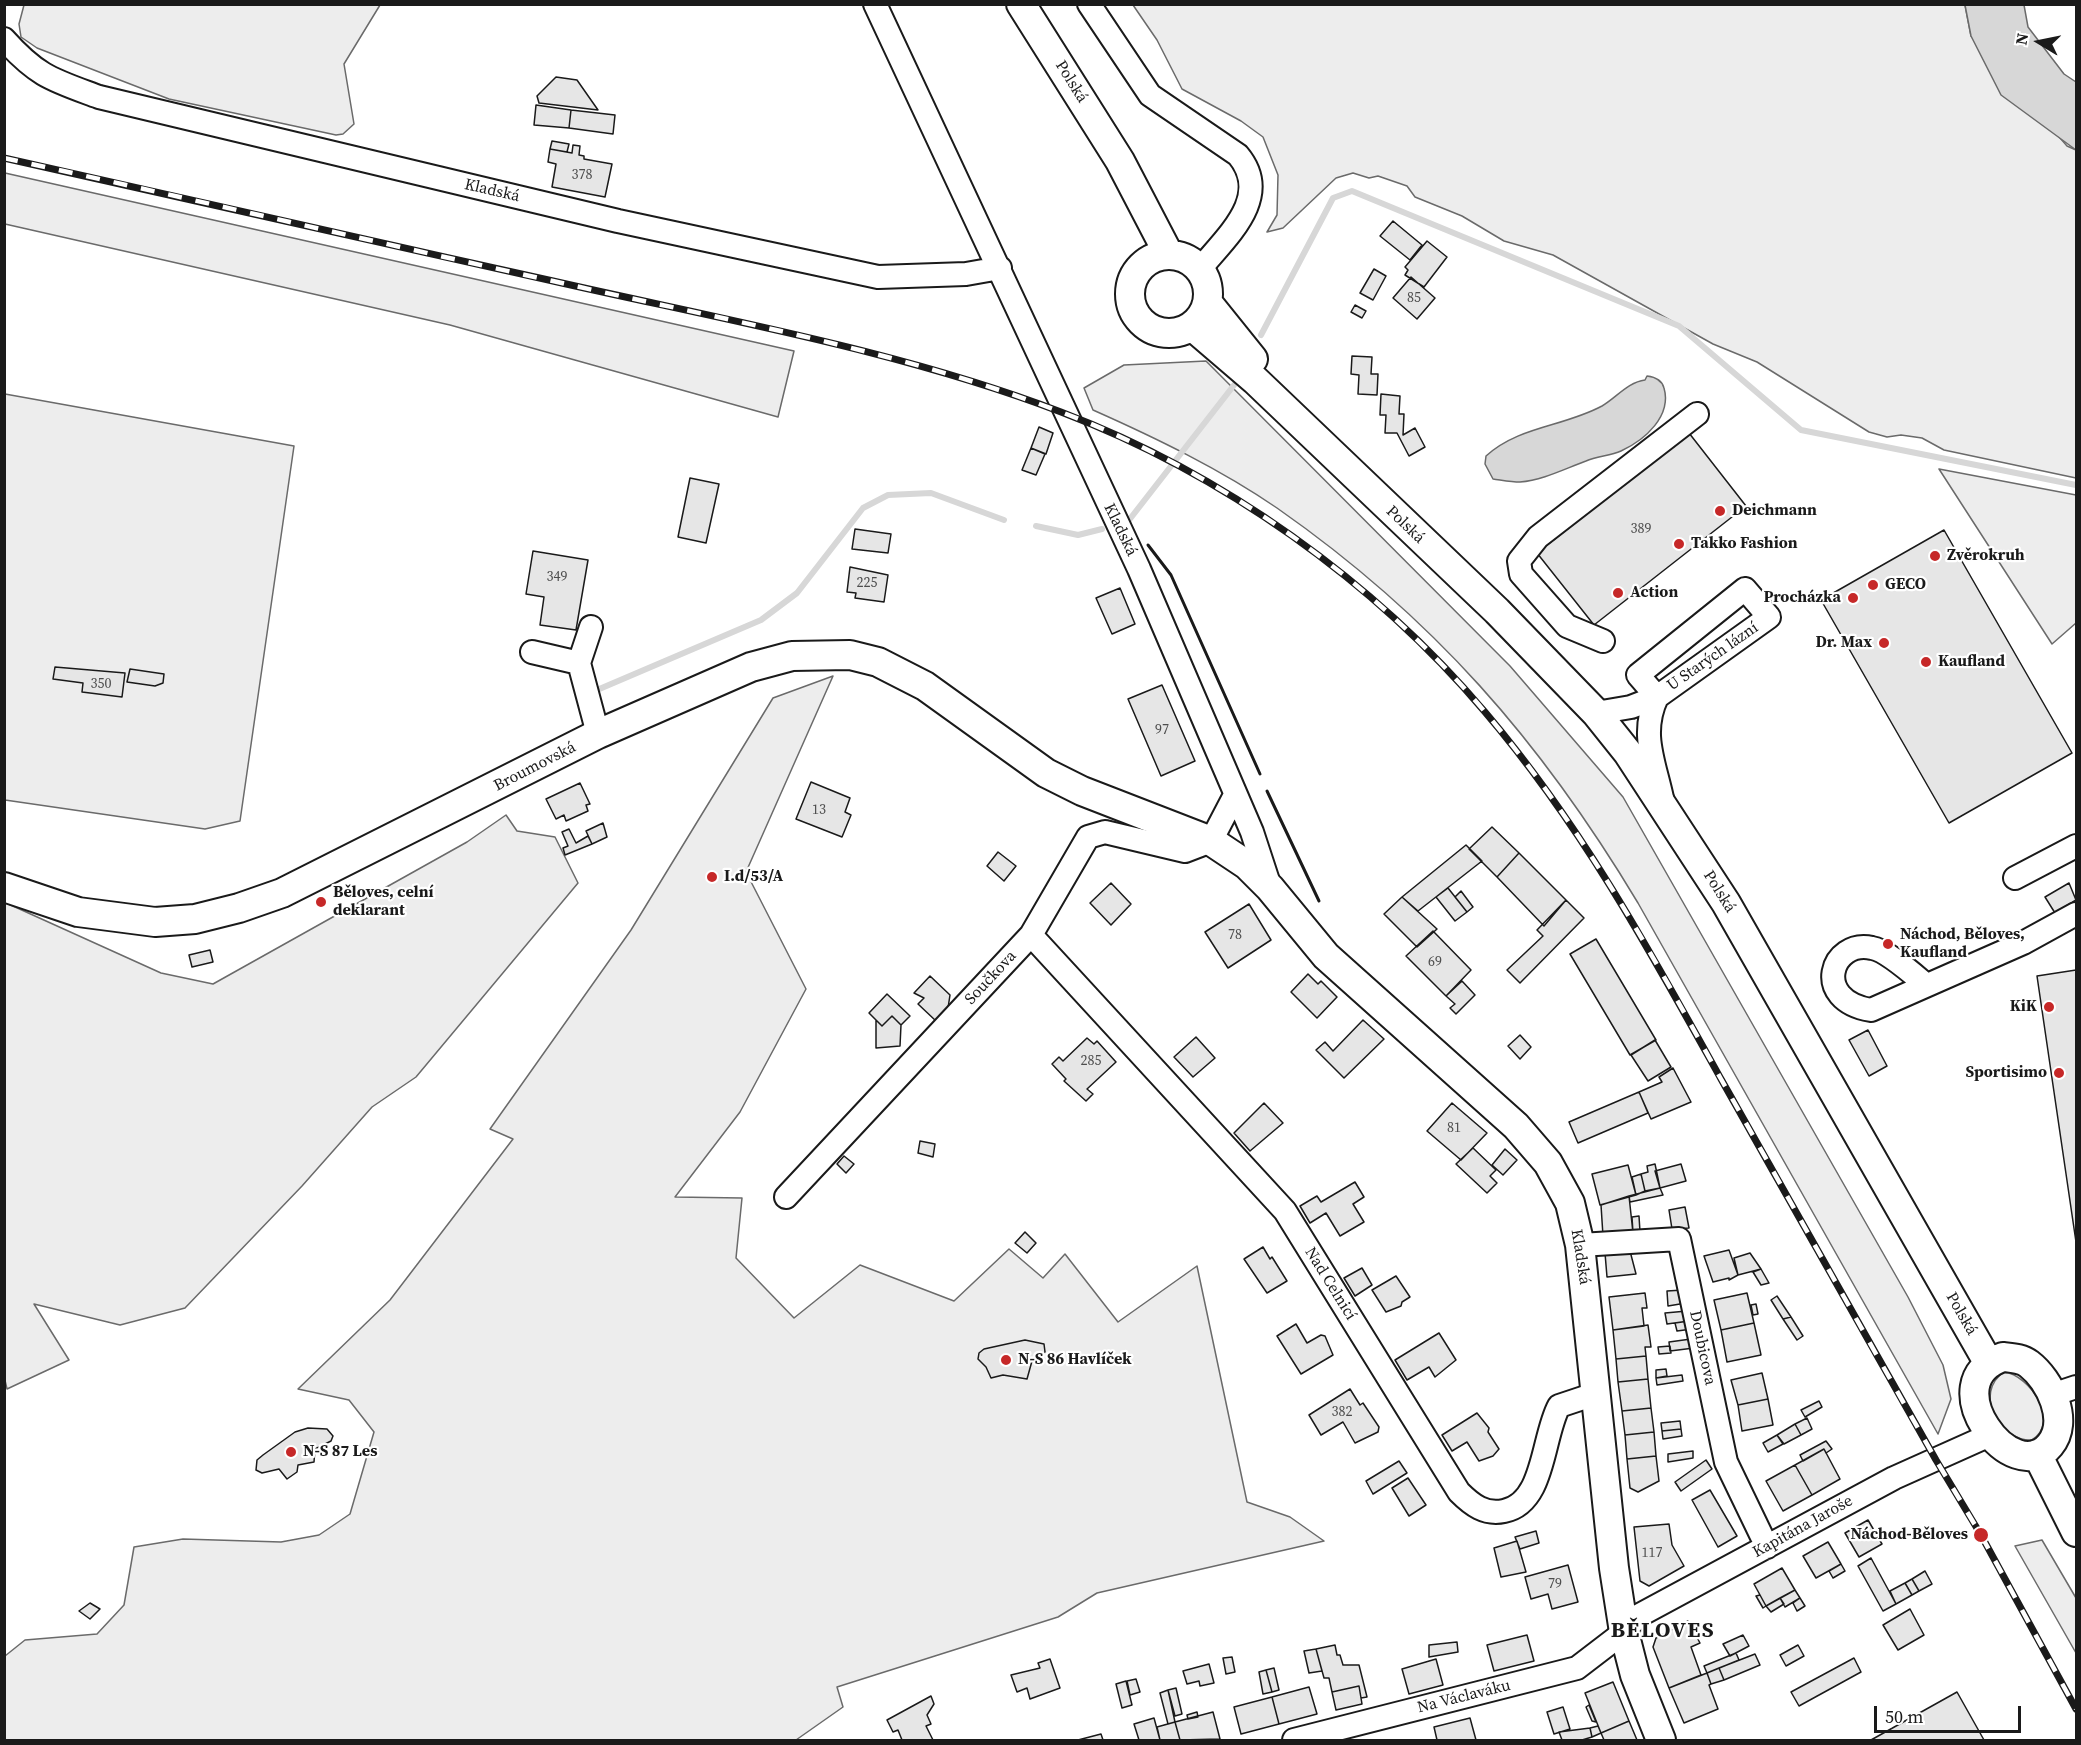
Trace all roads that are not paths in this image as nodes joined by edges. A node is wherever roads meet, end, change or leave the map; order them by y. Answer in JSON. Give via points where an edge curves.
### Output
{"nodes":[{"id":1,"x":875,"y":4,"type":"edge"},
{"id":2,"x":1021,"y":4,"type":"edge"},
{"id":3,"x":1089,"y":4,"type":"edge"},
{"id":4,"x":4,"y":39,"type":"edge"},
{"id":5,"x":1177,"y":261,"type":"junction"},
{"id":6,"x":1000,"y":268,"type":"junction"},
{"id":7,"x":1200,"y":315,"type":"junction"},
{"id":8,"x":1697,"y":414,"type":"dead end"},
{"id":9,"x":591,"y":627,"type":"dead end"},
{"id":10,"x":1603,"y":641,"type":"dead end"},
{"id":11,"x":532,"y":652,"type":"dead end"},
{"id":12,"x":579,"y":663,"type":"junction"},
{"id":13,"x":1657,"y":697,"type":"junction"},
{"id":14,"x":1596,"y":713,"type":"junction"},
{"id":15,"x":598,"y":734,"type":"junction"},
{"id":16,"x":1046,"y":773,"type":"joint"},
{"id":17,"x":1235,"y":795,"type":"junction"},
{"id":18,"x":1663,"y":802,"type":"junction"},
{"id":19,"x":1211,"y":841,"type":"junction"},
{"id":20,"x":2076,"y":846,"type":"edge"},
{"id":21,"x":2015,"y":878,"type":"dead end"},
{"id":22,"x":4,"y":886,"type":"edge"},
{"id":23,"x":1270,"y":888,"type":"junction"},
{"id":24,"x":2076,"y":914,"type":"edge"},
{"id":25,"x":1031,"y":934,"type":"junction"},
{"id":26,"x":1925,"y":984,"type":"dead end"},
{"id":27,"x":786,"y":1197,"type":"dead end"},
{"id":28,"x":1580,"y":1245,"type":"junction"},
{"id":29,"x":1988,"y":1362,"type":"junction"},
{"id":30,"x":2064,"y":1391,"type":"edge"},
{"id":31,"x":1595,"y":1394,"type":"junction"},
{"id":32,"x":1990,"y":1435,"type":"junction"},
{"id":33,"x":2037,"y":1454,"type":"junction"},
{"id":34,"x":2076,"y":1532,"type":"edge"},
{"id":35,"x":1767,"y":1547,"type":"junction"},
{"id":36,"x":1624,"y":1632,"type":"junction"},
{"id":37,"x":1294,"y":1740,"type":"edge"},
{"id":38,"x":1661,"y":1740,"type":"edge"}],
"edges":[{"from":1,"to":6,"type":"street","name":"Kladská"},
{"from":2,"to":5,"type":"main road","name":"Polská","via":[[1120,161]]},
{"from":3,"to":5,"type":"street","via":[[1150,94],[1238,155],[1252,182],[1251,198],[1241,216]]},
{"from":4,"to":6,"type":"street","name":"Kladská","via":[[27,64],[50,79],[99,97],[618,221],[878,277],[966,274]]},
{"from":5,"to":7,"type":"main road","via":[[1208,285]]},
{"from":5,"to":7,"type":"main road","via":[[1132,282],[1131,301],[1138,319],[1164,333],[1184,331]]},
{"from":6,"to":17,"type":"street","name":"Kladská","via":[[1139,569]]},
{"from":7,"to":14,"type":"main road","name":"Polská","via":[[1244,349],[1366,487],[1497,611]]},
{"from":8,"to":10,"type":"street","via":[[1538,537],[1519,561],[1521,574],[1567,626]]},
{"from":9,"to":12,"type":"street"},
{"from":11,"to":12,"type":"street"},
{"from":12,"to":15,"type":"street"},
{"from":13,"to":13,"type":"street","name":"U Starých lázní","via":[[1769,617],[1745,589],[1638,675]]},
{"from":13,"to":14,"type":"street","via":[[1631,707]]},
{"from":13,"to":18,"type":"street","name":"U Starých lázní","via":[[1649,714],[1648,729]]},
{"from":14,"to":18,"type":"main road","name":"Polská"},
{"from":15,"to":16,"type":"main road","name":"Broumovská","via":[[751,667],[792,656],[850,655],[878,662],[925,686]]},
{"from":15,"to":22,"type":"main road","name":"Broumovská","via":[[282,893],[195,919],[155,922],[106,917],[50,904]]},
{"from":16,"to":19,"type":"main road","name":"Kladská"},
{"from":17,"to":19,"type":"street"},
{"from":17,"to":23,"type":"street","name":"Kladská"},
{"from":18,"to":29,"type":"main road","name":"Polská","via":[[1726,903]]},
{"from":19,"to":23,"type":"main road","name":"Kladská","via":[[1247,865]]},
{"from":19,"to":25,"type":"street","name":"Součkova","via":[[1185,851],[1096,832],[1088,837]]},
{"from":20,"to":21,"type":"street"},
{"from":23,"to":28,"type":"main road","name":"Kladská","via":[[1326,956],[1516,1126],[1548,1163],[1570,1203]]},
{"from":24,"to":26,"type":"street","via":[[2023,943]]},
{"from":25,"to":27,"type":"street","name":"Součkova"},
{"from":25,"to":31,"type":"street","name":"Nad Celnicí","via":[[1285,1211],[1459,1492],[1469,1502],[1495,1513],[1523,1502],[1535,1484],[1551,1421],[1559,1406]]},
{"from":28,"to":31,"type":"main road","name":"Kladská"},
{"from":28,"to":35,"type":"street","name":"Doubicova","via":[[1679,1239],[1726,1462]]},
{"from":29,"to":30,"type":"main road","via":[[2018,1358]]},
{"from":29,"to":32,"type":"main road","via":[[1980,1372],[1974,1397]]},
{"from":30,"to":33,"type":"main road","via":[[2056,1435]]},
{"from":31,"to":36,"type":"main road","name":"Kladská"},
{"from":32,"to":33,"type":"main road","via":[[2016,1454]]},
{"from":32,"to":35,"type":"street","name":"Kapitána Jaroše","via":[[1894,1478]]},
{"from":33,"to":34,"type":"main road"},
{"from":35,"to":36,"type":"street","name":"Kapitána Jaroše","via":[[1638,1616]]},
{"from":36,"to":37,"type":"street","name":"Na Václaváku","via":[[1577,1668]]},
{"from":36,"to":38,"type":"main road","name":"Kladská","via":[[1635,1675]]}]}
